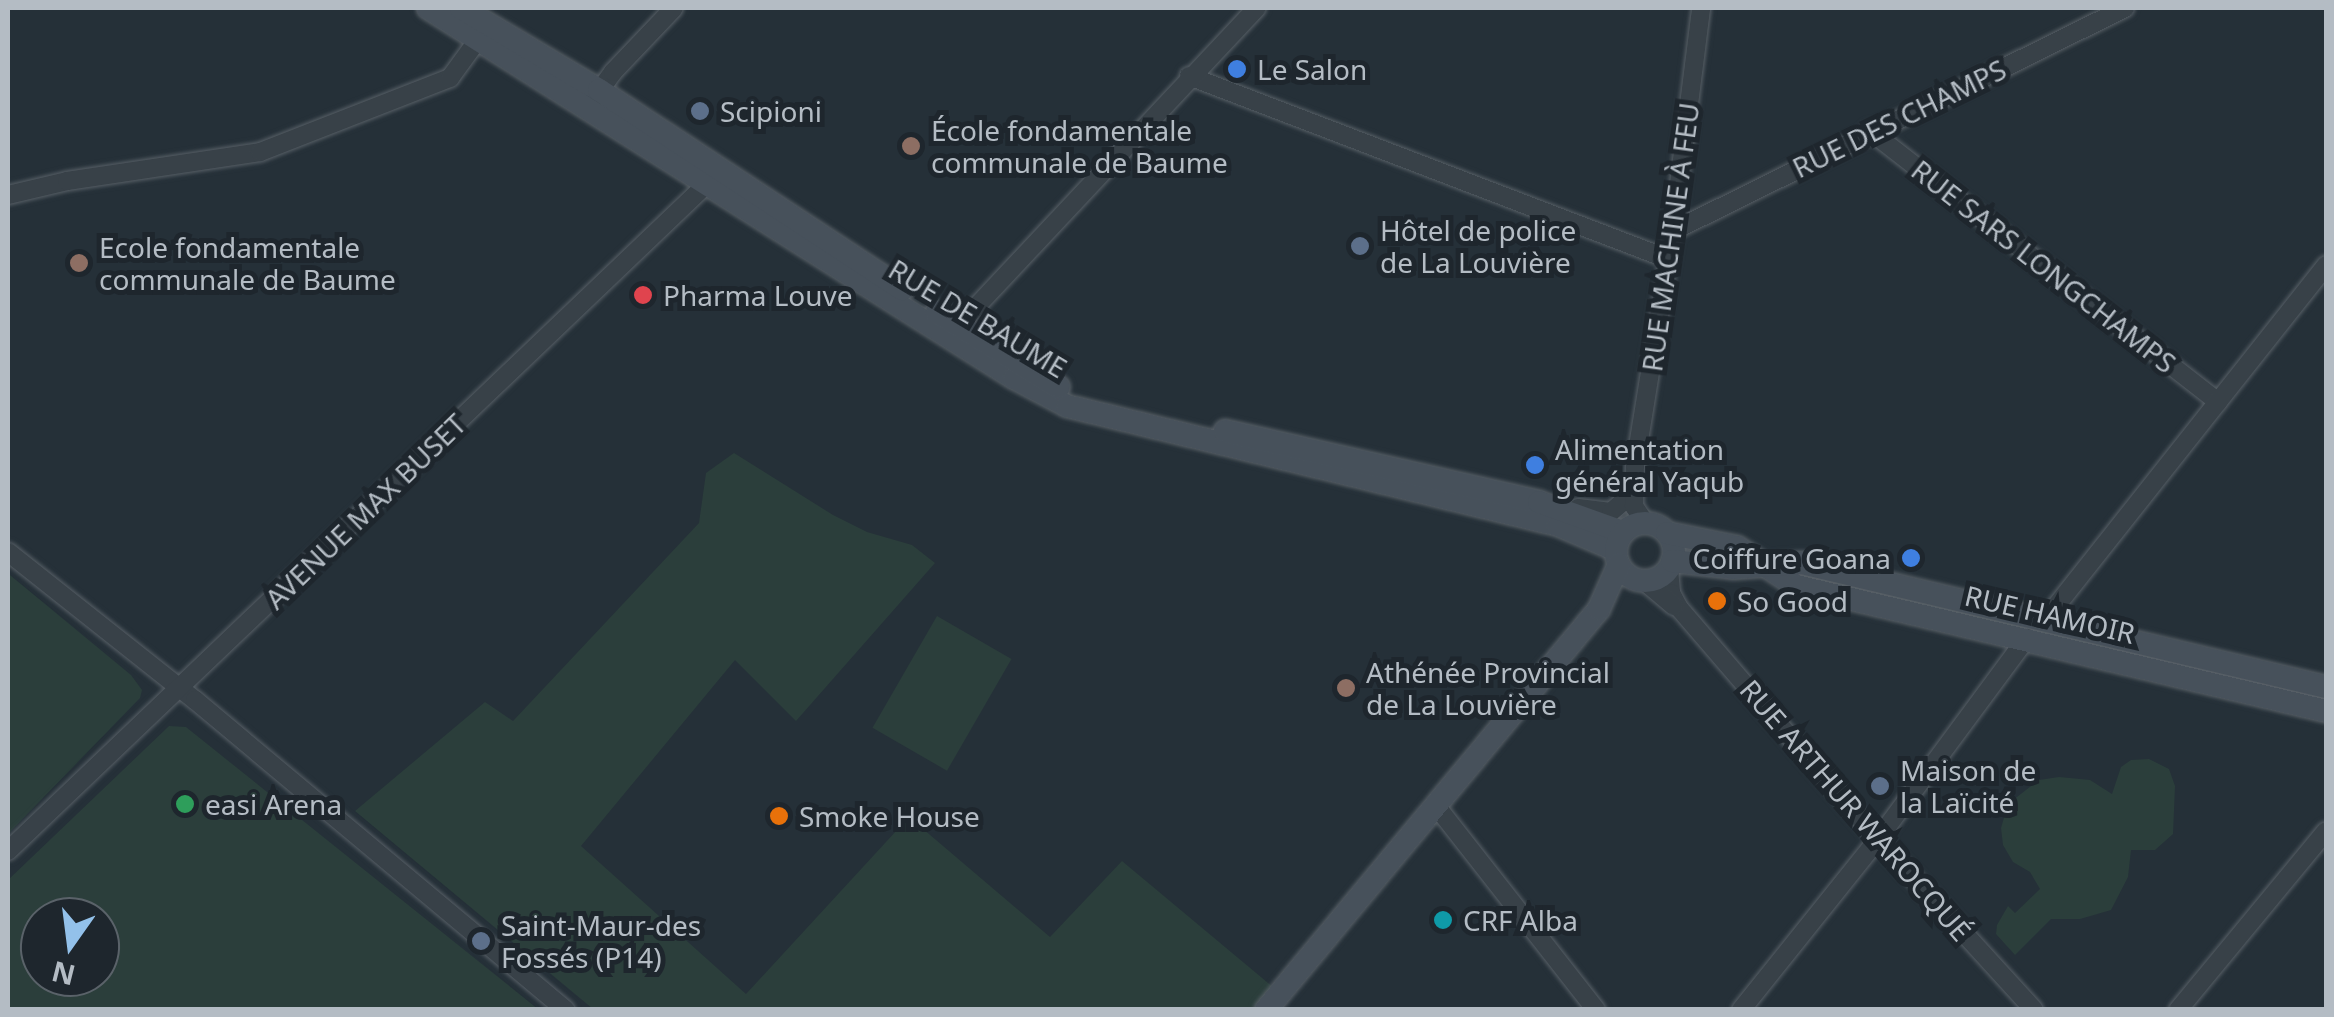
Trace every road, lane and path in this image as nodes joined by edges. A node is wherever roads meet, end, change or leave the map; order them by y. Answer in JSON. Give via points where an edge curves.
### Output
{"nodes":[{"id":1,"x":428,"y":8,"type":"edge"},
{"id":2,"x":462,"y":8,"type":"edge"},
{"id":3,"x":674,"y":8,"type":"edge"},
{"id":4,"x":1257,"y":8,"type":"edge"},
{"id":5,"x":1700,"y":8,"type":"edge"},
{"id":6,"x":2125,"y":8,"type":"edge"},
{"id":7,"x":483,"y":33,"type":"junction"},
{"id":8,"x":1189,"y":76,"type":"junction"},
{"id":9,"x":593,"y":100,"type":"junction"},
{"id":10,"x":1870,"y":131,"type":"junction"},
{"id":11,"x":715,"y":177,"type":"junction"},
{"id":12,"x":8,"y":195,"type":"edge"},
{"id":13,"x":1673,"y":231,"type":"junction"},
{"id":14,"x":1668,"y":259,"type":"junction"},
{"id":15,"x":2326,"y":265,"type":"edge"},
{"id":16,"x":959,"y":325,"type":"junction"},
{"id":17,"x":2218,"y":402,"type":"junction"},
{"id":18,"x":1636,"y":465,"type":"junction"},
{"id":19,"x":1626,"y":499,"type":"junction"},
{"id":20,"x":1568,"y":509,"type":"junction"},
{"id":21,"x":1635,"y":549,"type":"junction"},
{"id":22,"x":8,"y":552,"type":"edge"},
{"id":23,"x":1670,"y":565,"type":"junction"},
{"id":24,"x":1762,"y":566,"type":"junction"},
{"id":25,"x":1679,"y":608,"type":"junction"},
{"id":26,"x":2045,"y":620,"type":"junction"},
{"id":27,"x":2027,"y":638,"type":"junction"},
{"id":28,"x":179,"y":687,"type":"junction"},
{"id":29,"x":2326,"y":688,"type":"edge"},
{"id":30,"x":2326,"y":712,"type":"edge"},
{"id":31,"x":1438,"y":807,"type":"junction"},
{"id":32,"x":2326,"y":831,"type":"edge"},
{"id":33,"x":1878,"y":839,"type":"junction"},
{"id":34,"x":8,"y":851,"type":"edge"},
{"id":35,"x":566,"y":1010,"type":"edge"},
{"id":36,"x":1266,"y":1010,"type":"edge"},
{"id":37,"x":1596,"y":1010,"type":"edge"},
{"id":38,"x":1740,"y":1010,"type":"edge"},
{"id":39,"x":2034,"y":1010,"type":"edge"},
{"id":40,"x":2178,"y":1010,"type":"edge"}],
"edges":[{"from":1,"to":7,"type":"main road","name":"RUE DE BAUME"},
{"from":2,"to":7,"type":"main road","name":"RUE DE BAUME"},
{"from":3,"to":9,"type":"street"},
{"from":4,"to":8,"type":"street"},
{"from":5,"to":13,"type":"street","name":"RUE MACHINE À FEU"},
{"from":6,"to":10,"type":"street","name":"RUE DES CHAMPS"},
{"from":7,"to":9,"type":"main road","name":"RUE DE BAUME"},
{"from":7,"to":12,"type":"street","via":[[450,78],[260,152]]},
{"from":8,"to":14,"type":"street"},
{"from":8,"to":16,"type":"street"},
{"from":9,"to":11,"type":"main road","name":"RUE DE BAUME"},
{"from":10,"to":13,"type":"street","name":"RUE DES CHAMPS"},
{"from":10,"to":17,"type":"street","name":"RUE SARS LONGCHAMPS"},
{"from":11,"to":16,"type":"main road","name":"RUE DE BAUME"},
{"from":11,"to":21,"type":"main road","name":"RUE DE BAUME","via":[[1014,378],[1067,406]]},
{"from":11,"to":28,"type":"street","name":"AVENUE MAX BUSET"},
{"from":13,"to":14,"type":"street","name":"RUE MACHINE À FEU"},
{"from":14,"to":18,"type":"street","name":"RUE MACHINE À FEU"},
{"from":15,"to":17,"type":"street"},
{"from":16,"to":20,"type":"main road","name":"RUE DE BAUME","via":[[1074,393]]},
{"from":17,"to":26,"type":"street"},
{"from":18,"to":19,"type":"street","name":"RUE MACHINE À FEU"},
{"from":18,"to":21,"type":"street","name":"RUE MACHINE À FEU"},
{"from":19,"to":20,"type":"street","via":[[1611,512]]},
{"from":19,"to":21,"type":"street","name":"RUE MACHINE À FEU","via":[[1623,516]]},
{"from":20,"to":21,"type":"main road","name":"RUE DE BAUME"},
{"from":21,"to":23,"type":"main road"},
{"from":21,"to":23,"type":"main road","via":[[1674,550]]},
{"from":21,"to":24,"type":"main road","name":"RUE HAMOIR","via":[[1737,547]]},
{"from":21,"to":25,"type":"street","name":"RUE ARTHUR WAROCQUÉ"},
{"from":21,"to":31,"type":"main road","via":[[1601,606]]},
{"from":22,"to":28,"type":"street"},
{"from":23,"to":24,"type":"main road","name":"RUE HAMOIR"},
{"from":23,"to":25,"type":"street","name":"RUE ARTHUR WAROCQUÉ"},
{"from":24,"to":26,"type":"main road","name":"RUE HAMOIR","via":[[1802,563]]},
{"from":24,"to":27,"type":"main road","name":"RUE HAMOIR","via":[[1796,586]]},
{"from":25,"to":33,"type":"street","name":"RUE ARTHUR WAROCQUÉ"},
{"from":26,"to":29,"type":"main road","name":"RUE HAMOIR"},
{"from":27,"to":30,"type":"main road","name":"RUE HAMOIR"},
{"from":27,"to":33,"type":"street"},
{"from":28,"to":34,"type":"street","name":"AVENUE MAX BUSET"},
{"from":28,"to":35,"type":"street"},
{"from":31,"to":36,"type":"main road"},
{"from":31,"to":37,"type":"street"},
{"from":32,"to":40,"type":"street"},
{"from":33,"to":38,"type":"street"},
{"from":33,"to":39,"type":"street","name":"RUE ARTHUR WAROCQUÉ"}]}
